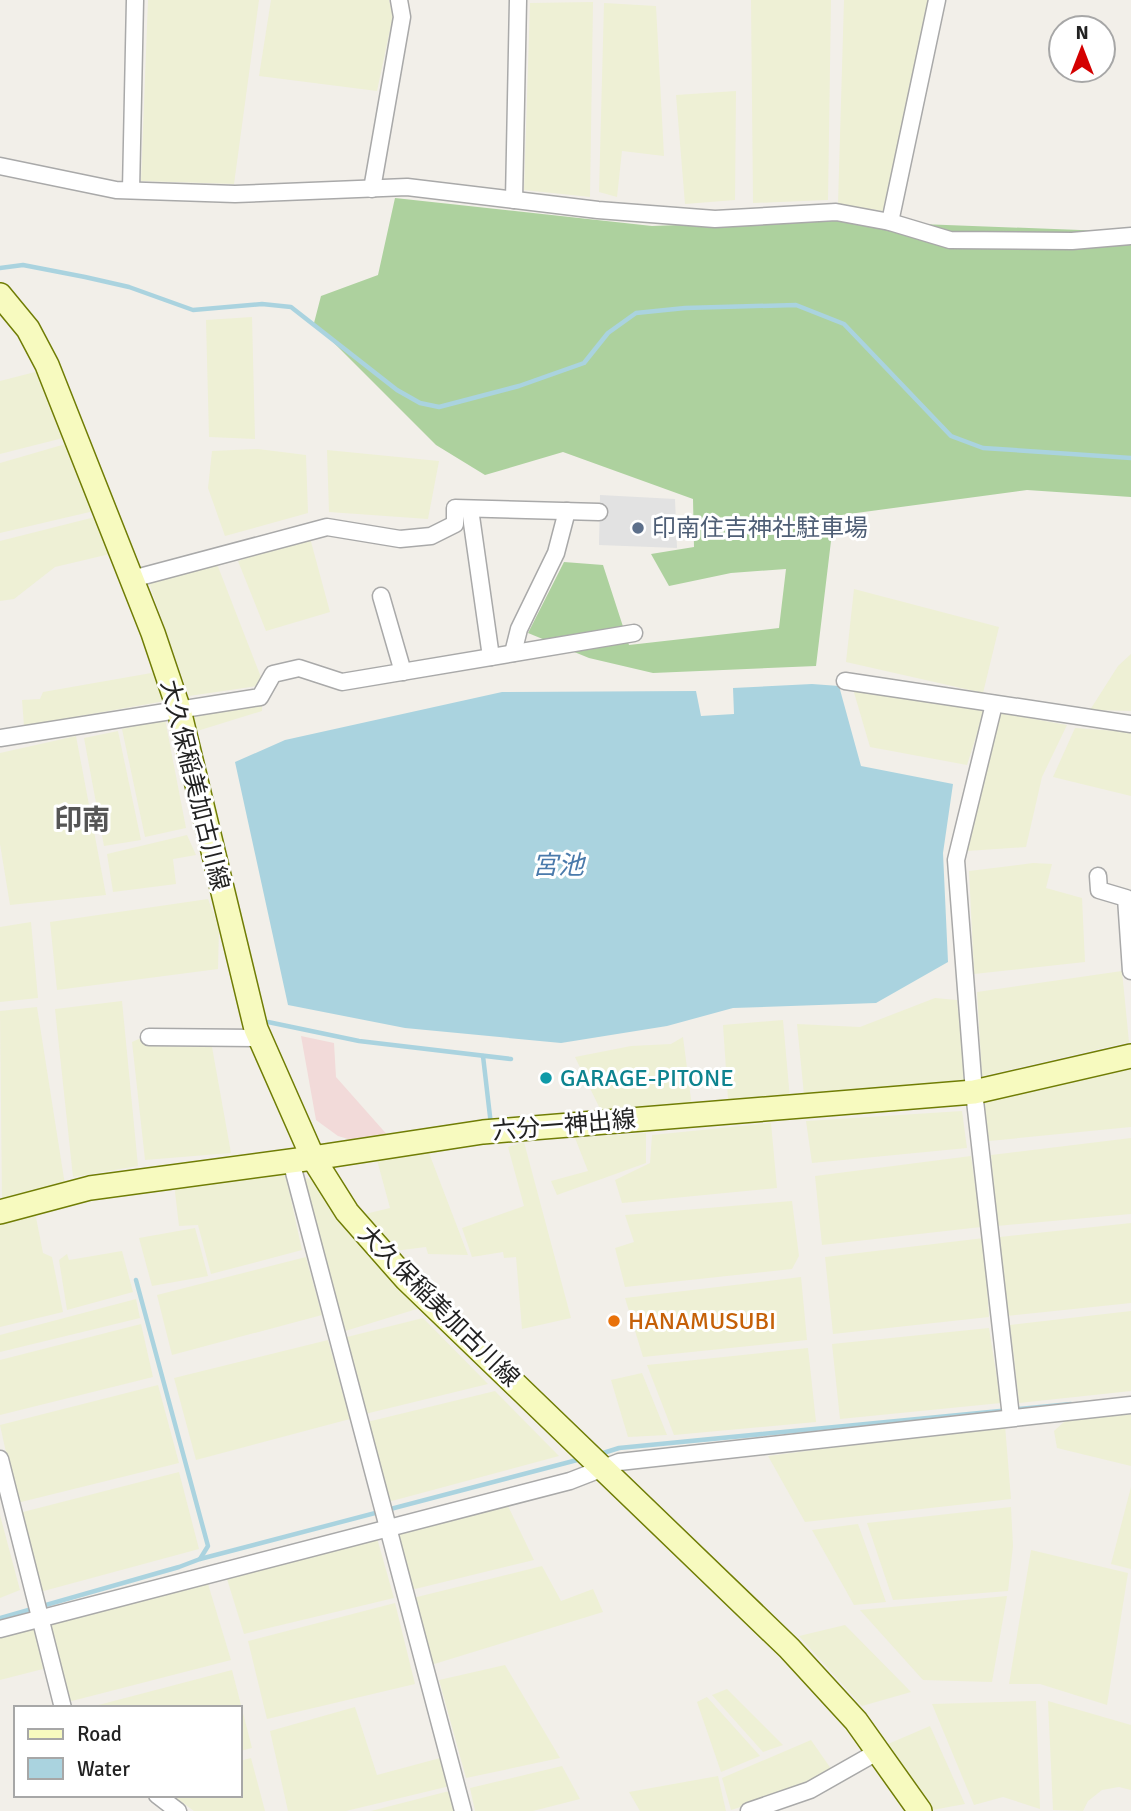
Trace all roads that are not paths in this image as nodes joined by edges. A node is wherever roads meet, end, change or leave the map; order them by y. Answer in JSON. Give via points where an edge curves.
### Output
{"nodes":[{"id":1,"x":135,"y":0,"type":"edge"},
{"id":2,"x":399,"y":0,"type":"edge"},
{"id":3,"x":518,"y":0,"type":"edge"},
{"id":4,"x":937,"y":0,"type":"edge"},
{"id":5,"x":0,"y":166,"type":"edge"},
{"id":6,"x":131,"y":190,"type":"junction"},
{"id":7,"x":372,"y":190,"type":"junction"},
{"id":8,"x":514,"y":200,"type":"junction"},
{"id":9,"x":890,"y":222,"type":"junction"},
{"id":10,"x":1131,"y":236,"type":"edge"},
{"id":11,"x":0,"y":295,"type":"edge"},
{"id":12,"x":470,"y":509,"type":"junction"},
{"id":13,"x":567,"y":511,"type":"junction"},
{"id":14,"x":599,"y":512,"type":"dead end"},
{"id":15,"x":132,"y":579,"type":"junction"},
{"id":16,"x":381,"y":596,"type":"dead end"},
{"id":17,"x":634,"y":633,"type":"dead end"},
{"id":18,"x":513,"y":653,"type":"junction"},
{"id":19,"x":491,"y":657,"type":"junction"},
{"id":20,"x":403,"y":672,"type":"junction"},
{"id":21,"x":845,"y":681,"type":"dead end"},
{"id":22,"x":994,"y":704,"type":"junction"},
{"id":23,"x":179,"y":709,"type":"junction"},
{"id":24,"x":1131,"y":724,"type":"edge"},
{"id":25,"x":0,"y":738,"type":"edge"},
{"id":26,"x":1098,"y":876,"type":"dead end"},
{"id":27,"x":1131,"y":971,"type":"edge"},
{"id":28,"x":149,"y":1037,"type":"dead end"},
{"id":29,"x":260,"y":1038,"type":"junction"},
{"id":30,"x":1131,"y":1056,"type":"edge"},
{"id":31,"x":974,"y":1092,"type":"junction"},
{"id":32,"x":302,"y":1159,"type":"junction"},
{"id":33,"x":0,"y":1212,"type":"edge"},
{"id":34,"x":1131,"y":1405,"type":"edge"},
{"id":35,"x":1011,"y":1417,"type":"junction"},
{"id":36,"x":0,"y":1459,"type":"edge"},
{"id":37,"x":602,"y":1467,"type":"junction"},
{"id":38,"x":388,"y":1528,"type":"junction"},
{"id":39,"x":40,"y":1617,"type":"junction"},
{"id":40,"x":0,"y":1629,"type":"edge"},
{"id":41,"x":62,"y":1706,"type":"edge"},
{"id":42,"x":877,"y":1752,"type":"junction"},
{"id":43,"x":159,"y":1797,"type":"edge"},
{"id":44,"x":178,"y":1811,"type":"edge"},
{"id":45,"x":463,"y":1811,"type":"edge"},
{"id":46,"x":749,"y":1811,"type":"edge"},
{"id":47,"x":920,"y":1811,"type":"edge"}],
"edges":[{"from":1,"to":6,"type":"street"},
{"from":2,"to":7,"type":"street","via":[[402,17]]},
{"from":3,"to":8,"type":"street"},
{"from":4,"to":9,"type":"street"},
{"from":5,"to":6,"type":"street"},
{"from":6,"to":7,"type":"street","via":[[235,194]]},
{"from":7,"to":8,"type":"street","via":[[407,187]]},
{"from":8,"to":9,"type":"street","via":[[715,219],[836,212]]},
{"from":9,"to":10,"type":"street","via":[[950,240],[1072,241]]},
{"from":11,"to":15,"type":"main road","name":"大久保稲美加古川線","via":[[28,328],[47,365]]},
{"from":12,"to":13,"type":"street"},
{"from":12,"to":15,"type":"street","via":[[455,508],[455,524],[431,536],[400,539],[327,527]]},
{"from":12,"to":19,"type":"street"},
{"from":13,"to":14,"type":"street"},
{"from":13,"to":18,"type":"street","via":[[556,553],[519,629]]},
{"from":15,"to":23,"type":"main road","name":"大久保稲美加古川線"},
{"from":16,"to":20,"type":"street"},
{"from":17,"to":18,"type":"street"},
{"from":18,"to":19,"type":"street"},
{"from":19,"to":20,"type":"street"},
{"from":20,"to":23,"type":"street","via":[[342,682],[299,668],[273,674],[260,696]]},
{"from":21,"to":22,"type":"street"},
{"from":22,"to":24,"type":"street"},
{"from":22,"to":31,"type":"street","via":[[956,860]]},
{"from":23,"to":25,"type":"street"},
{"from":23,"to":29,"type":"main road","name":"大久保稲美加古川線"},
{"from":26,"to":27,"type":"street","via":[[1100,890],[1125,898]]},
{"from":28,"to":29,"type":"street"},
{"from":29,"to":32,"type":"main road","name":"大久保稲美加古川線"},
{"from":30,"to":31,"type":"main road","name":"六分一神出線"},
{"from":31,"to":32,"type":"main road","name":"六分一神出線","via":[[483,1132]]},
{"from":31,"to":35,"type":"street"},
{"from":32,"to":33,"type":"main road","name":"六分一神出線","via":[[90,1188]]},
{"from":32,"to":37,"type":"main road","name":"大久保稲美加古川線","via":[[406,1279]]},
{"from":32,"to":38,"type":"street"},
{"from":34,"to":35,"type":"street"},
{"from":35,"to":37,"type":"street"},
{"from":36,"to":39,"type":"street"},
{"from":37,"to":38,"type":"street","via":[[570,1482]]},
{"from":37,"to":42,"type":"main road","name":"大久保稲美加古川線","via":[[789,1648],[856,1721]]},
{"from":38,"to":39,"type":"street"},
{"from":38,"to":45,"type":"street"},
{"from":39,"to":40,"type":"street"},
{"from":39,"to":41,"type":"street"},
{"from":42,"to":46,"type":"street","via":[[810,1790]]},
{"from":42,"to":47,"type":"main road","name":"大久保稲美加古川線"},
{"from":43,"to":44,"type":"street"}]}
